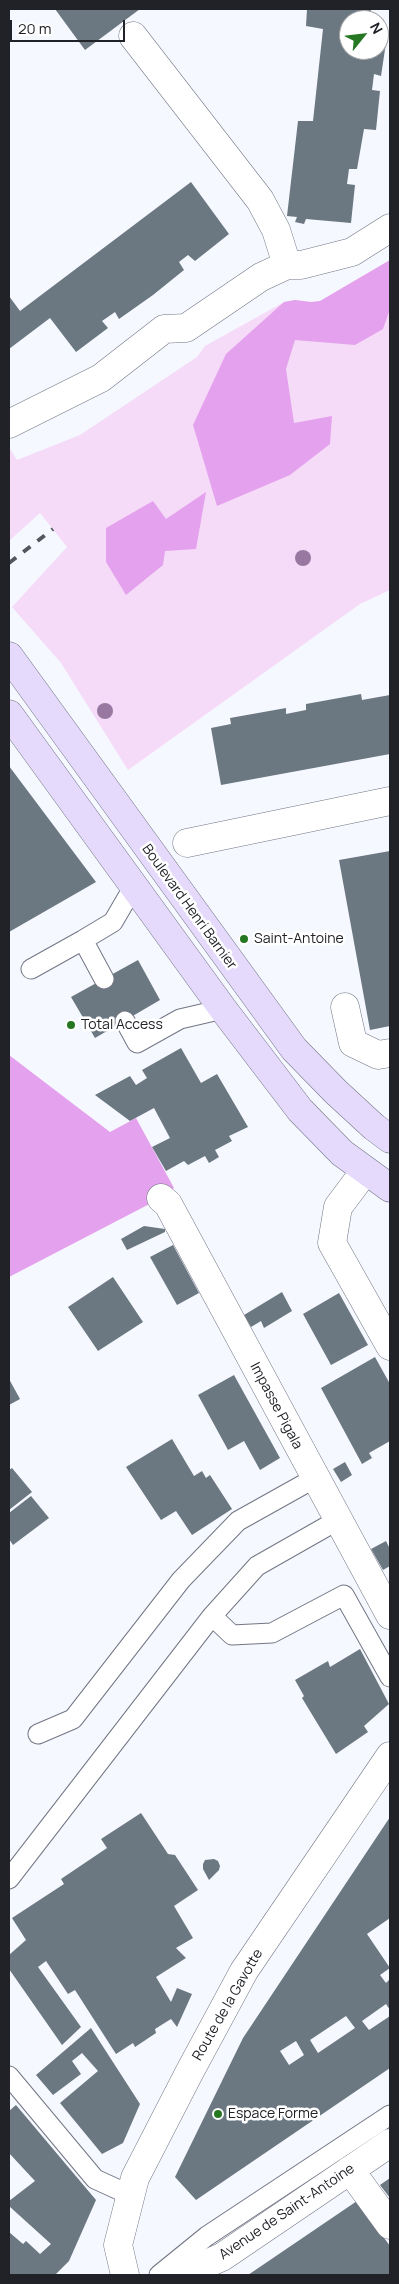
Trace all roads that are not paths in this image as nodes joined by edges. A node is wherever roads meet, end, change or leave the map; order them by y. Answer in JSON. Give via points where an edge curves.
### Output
{"nodes":[{"id":1,"x":133,"y":36,"type":"dead end"},
{"id":2,"x":390,"y":228,"type":"edge"},
{"id":3,"x":287,"y":265,"type":"junction"},
{"id":4,"x":9,"y":424,"type":"edge"},
{"id":5,"x":9,"y":656,"type":"edge"},
{"id":6,"x":9,"y":714,"type":"edge"},
{"id":7,"x":390,"y":801,"type":"edge"},
{"id":8,"x":187,"y":843,"type":"dead end"},
{"id":9,"x":134,"y":886,"type":"junction"},
{"id":10,"x":83,"y":940,"type":"junction"},
{"id":11,"x":31,"y":969,"type":"dead end"},
{"id":12,"x":104,"y":979,"type":"dead end"},
{"id":13,"x":345,"y":1007,"type":"dead end"},
{"id":14,"x":223,"y":1009,"type":"junction"},
{"id":15,"x":125,"y":1020,"type":"dead end"},
{"id":16,"x":390,"y":1053,"type":"edge"},
{"id":17,"x":390,"y":1139,"type":"edge"},
{"id":18,"x":365,"y":1171,"type":"junction"},
{"id":19,"x":390,"y":1188,"type":"edge"},
{"id":20,"x":161,"y":1198,"type":"dead end"},
{"id":21,"x":390,"y":1346,"type":"edge"},
{"id":22,"x":316,"y":1478,"type":"junction"},
{"id":23,"x":338,"y":1520,"type":"junction"},
{"id":24,"x":390,"y":1615,"type":"edge"},
{"id":25,"x":212,"y":1616,"type":"junction"},
{"id":26,"x":390,"y":1677,"type":"edge"},
{"id":27,"x":38,"y":1734,"type":"dead end"},
{"id":28,"x":390,"y":1756,"type":"edge"},
{"id":29,"x":9,"y":1879,"type":"edge"},
{"id":30,"x":9,"y":2076,"type":"edge"},
{"id":31,"x":390,"y":2114,"type":"edge"},
{"id":32,"x":390,"y":2143,"type":"edge"},
{"id":33,"x":350,"y":2170,"type":"junction"},
{"id":34,"x":130,"y":2195,"type":"junction"},
{"id":35,"x":390,"y":2225,"type":"edge"},
{"id":36,"x":125,"y":2275,"type":"edge"},
{"id":37,"x":159,"y":2275,"type":"edge"},
{"id":38,"x":181,"y":2275,"type":"edge"}],
"edges":[{"from":1,"to":3,"type":"street","via":[[260,200],[276,230]]},
{"from":2,"to":3,"type":"street","via":[[352,252],[301,265]]},
{"from":3,"to":4,"type":"street","via":[[262,277],[186,328],[164,329],[101,378]]},
{"from":5,"to":17,"type":"main road","name":"Boulevard Henri Barnier","via":[[294,1049],[342,1098]]},
{"from":6,"to":9,"type":"main road"},
{"from":7,"to":8,"type":"street"},
{"from":9,"to":10,"type":"lane","via":[[114,922]]},
{"from":9,"to":14,"type":"main road"},
{"from":10,"to":11,"type":"lane"},
{"from":10,"to":12,"type":"lane"},
{"from":13,"to":16,"type":"street","via":[[353,1042],[378,1055]]},
{"from":14,"to":15,"type":"lane","via":[[180,1019],[137,1043]]},
{"from":14,"to":18,"type":"main road","via":[[300,1110],[342,1153]]},
{"from":18,"to":19,"type":"main road"},
{"from":18,"to":21,"type":"street","via":[[338,1208],[332,1243]]},
{"from":20,"to":22,"type":"street","name":"Impasse Pigala","via":[[168,1204]]},
{"from":22,"to":23,"type":"street","name":"Impasse Pigala"},
{"from":22,"to":27,"type":"lane","via":[[238,1521],[181,1580],[73,1719]]},
{"from":23,"to":24,"type":"street","name":"Impasse Pigala"},
{"from":23,"to":25,"type":"lane","via":[[257,1566]]},
{"from":25,"to":26,"type":"lane","via":[[232,1635],[272,1633],[344,1595]]},
{"from":25,"to":29,"type":"lane"},
{"from":28,"to":34,"type":"street","name":"Route de la Gavotte","via":[[244,1971],[184,2081],[135,2178]]},
{"from":30,"to":34,"type":"lane","via":[[95,2179]]},
{"from":31,"to":37,"type":"lane","via":[[208,2236]]},
{"from":32,"to":33,"type":"street","name":"Avenue de Saint-Antoine"},
{"from":33,"to":35,"type":"street"},
{"from":33,"to":38,"type":"street","name":"Avenue de Saint-Antoine","via":[[222,2257]]},
{"from":34,"to":36,"type":"street","name":"Route de la Gavotte","via":[[118,2245]]}]}
